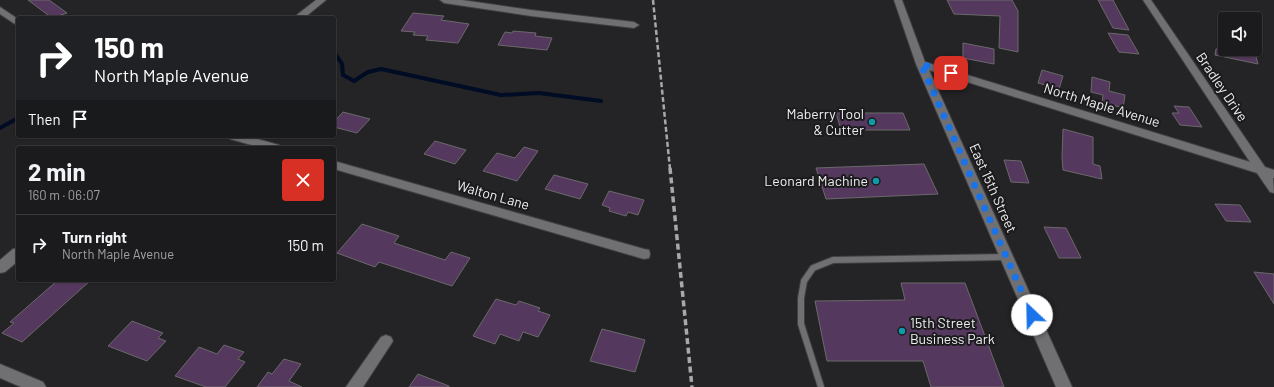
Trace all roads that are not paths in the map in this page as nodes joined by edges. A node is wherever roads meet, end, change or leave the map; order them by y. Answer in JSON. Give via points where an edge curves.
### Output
{"nodes":[{"id":1,"x":322,"y":0,"type":"edge"},
{"id":2,"x":444,"y":0,"type":"edge"},
{"id":3,"x":898,"y":0,"type":"edge"},
{"id":4,"x":1147,"y":0,"type":"edge"},
{"id":5,"x":0,"y":10,"type":"edge"},
{"id":6,"x":301,"y":16,"type":"edge"},
{"id":7,"x":16,"y":22,"type":"edge"},
{"id":8,"x":634,"y":25,"type":"dead end"},
{"id":9,"x":921,"y":64,"type":"junction"},
{"id":10,"x":241,"y":138,"type":"edge"},
{"id":11,"x":269,"y":146,"type":"edge"},
{"id":12,"x":336,"y":166,"type":"edge"},
{"id":13,"x":1261,"y":170,"type":"junction"},
{"id":14,"x":1274,"y":174,"type":"edge"},
{"id":15,"x":1274,"y":189,"type":"edge"},
{"id":16,"x":644,"y":254,"type":"dead end"},
{"id":17,"x":16,"y":255,"type":"edge"},
{"id":18,"x":1006,"y":257,"type":"junction"},
{"id":19,"x":0,"y":268,"type":"edge"},
{"id":20,"x":386,"y":341,"type":"dead end"},
{"id":21,"x":0,"y":371,"type":"edge"},
{"id":22,"x":38,"y":387,"type":"edge"},
{"id":23,"x":354,"y":387,"type":"edge"},
{"id":24,"x":821,"y":387,"type":"edge"},
{"id":25,"x":1064,"y":387,"type":"edge"}],
"edges":[{"from":1,"to":6,"type":"street"},
{"from":2,"to":8,"type":"street"},
{"from":3,"to":9,"type":"street","name":"East 15th Street"},
{"from":4,"to":13,"type":"street","name":"Bradley Drive"},
{"from":5,"to":7,"type":"street"},
{"from":9,"to":13,"type":"street","name":"North Maple Avenue"},
{"from":9,"to":18,"type":"street","name":"East 15th Street"},
{"from":10,"to":11,"type":"street"},
{"from":12,"to":16,"type":"street","name":"Walton Lane"},
{"from":13,"to":14,"type":"street","name":"North Maple Avenue"},
{"from":13,"to":15,"type":"street","name":"Bradley Drive"},
{"from":17,"to":19,"type":"street"},
{"from":18,"to":24,"type":"lane","via":[[833,260],[813,268],[804,281],[801,324]]},
{"from":18,"to":25,"type":"street","name":"East 15th Street"},
{"from":20,"to":23,"type":"street"},
{"from":21,"to":22,"type":"street"}]}
